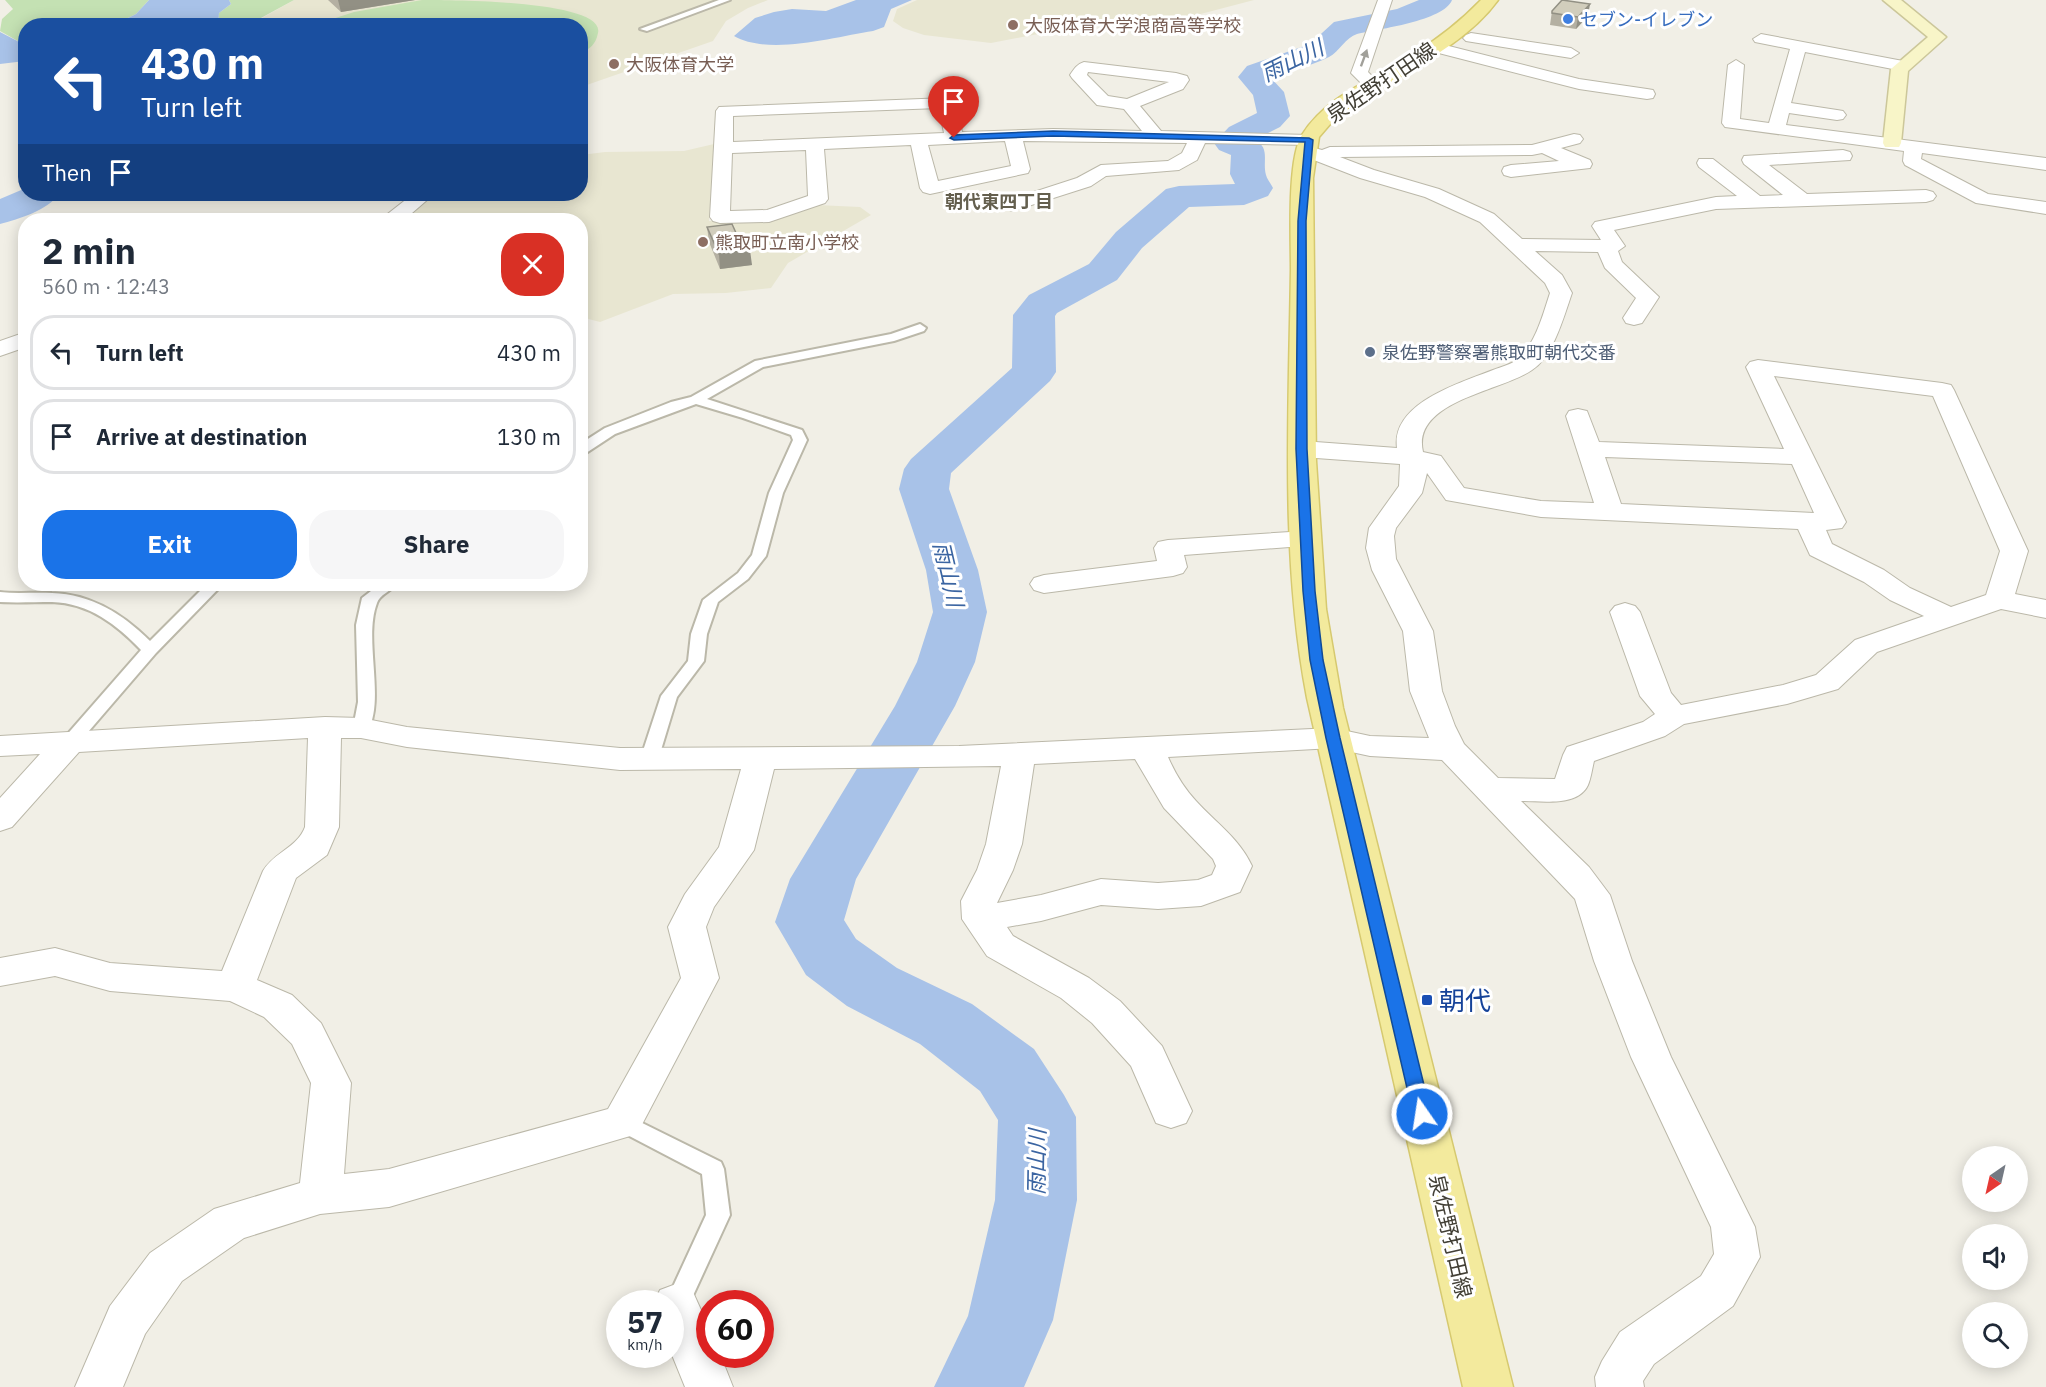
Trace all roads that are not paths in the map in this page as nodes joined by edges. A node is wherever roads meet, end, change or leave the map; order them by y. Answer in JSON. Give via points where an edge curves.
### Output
{"nodes":[{"id":1,"x":726,"y":0,"type":"edge"},
{"id":2,"x":1385,"y":0,"type":"edge"},
{"id":3,"x":1490,"y":0,"type":"edge"},
{"id":4,"x":1891,"y":0,"type":"edge"},
{"id":5,"x":644,"y":29,"type":"dead end"},
{"id":6,"x":1761,"y":39,"type":"dead end"},
{"id":7,"x":1442,"y":41,"type":"junction"},
{"id":8,"x":1797,"y":47,"type":"junction"},
{"id":9,"x":1552,"y":63,"type":"dead end"},
{"id":10,"x":1736,"y":65,"type":"dead end"},
{"id":11,"x":1903,"y":66,"type":"junction"},
{"id":12,"x":1373,"y":84,"type":"junction"},
{"id":13,"x":1647,"y":94,"type":"dead end"},
{"id":14,"x":1129,"y":104,"type":"junction"},
{"id":15,"x":1783,"y":107,"type":"junction"},
{"id":16,"x":1849,"y":116,"type":"dead end"},
{"id":17,"x":1888,"y":121,"type":"junction"},
{"id":18,"x":1917,"y":125,"type":"dead end"},
{"id":19,"x":1776,"y":129,"type":"junction"},
{"id":20,"x":1012,"y":135,"type":"junction"},
{"id":21,"x":1155,"y":135,"type":"junction"},
{"id":22,"x":1207,"y":136,"type":"junction"},
{"id":23,"x":954,"y":138,"type":"junction"},
{"id":24,"x":918,"y":139,"type":"junction"},
{"id":25,"x":1574,"y":139,"type":"dead end"},
{"id":26,"x":1892,"y":143,"type":"junction"},
{"id":27,"x":815,"y":144,"type":"junction"},
{"id":28,"x":1913,"y":146,"type":"junction"},
{"id":29,"x":1543,"y":147,"type":"junction"},
{"id":30,"x":724,"y":148,"type":"junction"},
{"id":31,"x":1309,"y":148,"type":"junction"},
{"id":32,"x":1481,"y":150,"type":"junction"},
{"id":33,"x":1843,"y":156,"type":"dead end"},
{"id":34,"x":1706,"y":163,"type":"dead end"},
{"id":35,"x":2046,"y":164,"type":"edge"},
{"id":36,"x":1926,"y":196,"type":"dead end"},
{"id":37,"x":1802,"y":200,"type":"junction"},
{"id":38,"x":415,"y":201,"type":"edge"},
{"id":39,"x":1756,"y":202,"type":"junction"},
{"id":40,"x":1013,"y":205,"type":"dead end"},
{"id":41,"x":2046,"y":208,"type":"edge"},
{"id":42,"x":401,"y":213,"type":"edge"},
{"id":43,"x":1516,"y":244,"type":"junction"},
{"id":44,"x":1606,"y":246,"type":"junction"},
{"id":45,"x":1634,"y":318,"type":"dead end"},
{"id":46,"x":920,"y":328,"type":"dead end"},
{"id":47,"x":18,"y":342,"type":"edge"},
{"id":48,"x":0,"y":349,"type":"edge"},
{"id":49,"x":696,"y":400,"type":"junction"},
{"id":50,"x":1578,"y":416,"type":"dead end"},
{"id":51,"x":588,"y":444,"type":"edge"},
{"id":52,"x":1589,"y":448,"type":"junction"},
{"id":53,"x":1302,"y":449,"type":"junction"},
{"id":54,"x":1412,"y":457,"type":"junction"},
{"id":55,"x":1800,"y":457,"type":"junction"},
{"id":56,"x":1610,"y":512,"type":"junction"},
{"id":57,"x":1808,"y":521,"type":"junction"},
{"id":58,"x":1306,"y":539,"type":"junction"},
{"id":59,"x":1044,"y":584,"type":"dead end"},
{"id":60,"x":208,"y":591,"type":"edge"},
{"id":61,"x":380,"y":591,"type":"edge"},
{"id":62,"x":0,"y":597,"type":"edge"},
{"id":63,"x":1999,"y":600,"type":"junction"},
{"id":64,"x":2046,"y":609,"type":"edge"},
{"id":65,"x":1625,"y":612,"type":"dead end"},
{"id":66,"x":1950,"y":617,"type":"junction"},
{"id":67,"x":150,"y":650,"type":"junction"},
{"id":68,"x":1674,"y":716,"type":"junction"},
{"id":69,"x":325,"y":727,"type":"junction"},
{"id":70,"x":361,"y":728,"type":"junction"},
{"id":71,"x":1333,"y":738,"type":"junction"},
{"id":72,"x":70,"y":742,"type":"junction"},
{"id":73,"x":0,"y":746,"type":"edge"},
{"id":74,"x":1148,"y":749,"type":"junction"},
{"id":75,"x":1451,"y":750,"type":"junction"},
{"id":76,"x":1019,"y":755,"type":"junction"},
{"id":77,"x":649,"y":760,"type":"junction"},
{"id":78,"x":760,"y":760,"type":"junction"},
{"id":79,"x":1491,"y":789,"type":"junction"},
{"id":80,"x":0,"y":819,"type":"edge"},
{"id":81,"x":980,"y":919,"type":"junction"},
{"id":82,"x":0,"y":972,"type":"edge"},
{"id":83,"x":235,"y":987,"type":"junction"},
{"id":84,"x":1171,"y":1111,"type":"dead end"},
{"id":85,"x":622,"y":1122,"type":"junction"},
{"id":86,"x":320,"y":1195,"type":"junction"},
{"id":87,"x":683,"y":1290,"type":"edge"},
{"id":88,"x":684,"y":1325,"type":"edge"},
{"id":89,"x":99,"y":1387,"type":"edge"},
{"id":90,"x":709,"y":1387,"type":"edge"},
{"id":91,"x":1488,"y":1387,"type":"edge"},
{"id":92,"x":1620,"y":1387,"type":"edge"}],
"edges":[{"from":1,"to":5,"type":"lane"},
{"from":12,"to":2,"type":"street","one_way":true,"via":[[1359,73]]},
{"from":3,"to":7,"type":"main road","name":"泉佐野打田線"},
{"from":4,"to":11,"type":"street","via":[[1938,37]]},
{"from":6,"to":8,"type":"street"},
{"from":7,"to":9,"type":"street","via":[[1574,52]]},
{"from":7,"to":12,"type":"main road","name":"泉佐野打田線"},
{"from":7,"to":13,"type":"street","via":[[1579,84]]},
{"from":8,"to":11,"type":"street"},
{"from":8,"to":15,"type":"street"},
{"from":10,"to":19,"type":"street","via":[[1731,123]]},
{"from":11,"to":17,"type":"street"},
{"from":12,"to":31,"type":"main road","name":"泉佐野打田線","via":[[1324,118]]},
{"from":14,"to":14,"type":"street","via":[[1103,101],[1078,75],[1084,67],[1181,80]]},
{"from":14,"to":21,"type":"street"},
{"from":15,"to":16,"type":"street"},
{"from":15,"to":19,"type":"street"},
{"from":17,"to":18,"type":"street"},
{"from":17,"to":26,"type":"street"},
{"from":19,"to":26,"type":"street"},
{"from":20,"to":21,"type":"street"},
{"from":20,"to":23,"type":"street"},
{"from":20,"to":24,"type":"street","via":[[1020,169],[930,188]]},
{"from":21,"to":22,"type":"street"},
{"from":22,"to":31,"type":"street","via":[[1260,138]]},
{"from":22,"to":40,"type":"street","via":[[1190,156],[1172,166],[1101,171],[1084,182]]},
{"from":23,"to":24,"type":"street"},
{"from":23,"to":30,"type":"street","via":[[947,103],[725,111]]},
{"from":24,"to":27,"type":"street"},
{"from":25,"to":29,"type":"street"},
{"from":26,"to":28,"type":"street"},
{"from":27,"to":30,"type":"street"},
{"from":27,"to":30,"type":"street","via":[[818,199],[770,216],[720,217]]},
{"from":28,"to":35,"type":"street"},
{"from":28,"to":41,"type":"street","via":[[1912,161],[1960,192]]},
{"from":29,"to":32,"type":"street"},
{"from":29,"to":32,"type":"street","via":[[1583,164],[1511,171]]},
{"from":31,"to":32,"type":"street"},
{"from":31,"to":43,"type":"street","via":[[1367,174],[1460,204],[1487,218]]},
{"from":31,"to":53,"type":"main road","name":"泉佐野打田線","via":[[1302,221]]},
{"from":33,"to":37,"type":"street","via":[[1751,160]]},
{"from":34,"to":39,"type":"street"},
{"from":36,"to":37,"type":"street"},
{"from":37,"to":39,"type":"street"},
{"from":38,"to":42,"type":"street"},
{"from":39,"to":44,"type":"street","via":[[1716,203],[1602,226],[1615,246]]},
{"from":43,"to":44,"type":"street"},
{"from":43,"to":54,"type":"street","via":[[1554,280],[1561,293],[1546,336],[1525,364],[1436,405],[1419,417],[1407,441]]},
{"from":44,"to":45,"type":"street","via":[[1612,264],[1648,297]]},
{"from":46,"to":49,"type":"lane","via":[[894,337],[759,364]]},
{"from":47,"to":48,"type":"street"},
{"from":49,"to":51,"type":"lane","via":[[610,431]]},
{"from":49,"to":77,"type":"lane","via":[[782,427],[797,433],[800,440],[776,493],[759,556],[743,576],[711,600],[699,634],[696,662],[669,696]]},
{"from":50,"to":52,"type":"street"},
{"from":52,"to":55,"type":"street"},
{"from":52,"to":56,"type":"street"},
{"from":53,"to":54,"type":"street"},
{"from":53,"to":58,"type":"main road","name":"泉佐野打田線"},
{"from":54,"to":56,"type":"street","via":[[1432,461],[1455,494],[1541,509]]},
{"from":54,"to":75,"type":"street","via":[[1414,479],[1409,494],[1389,517],[1380,535],[1383,559],[1416,625],[1424,684]]},
{"from":55,"to":57,"type":"street","via":[[1832,522]]},
{"from":55,"to":63,"type":"street","via":[[1758,367],[1942,390],[2014,551]]},
{"from":56,"to":57,"type":"street"},
{"from":57,"to":66,"type":"street","via":[[1820,549]]},
{"from":58,"to":59,"type":"street","via":[[1168,548],[1173,567]]},
{"from":58,"to":71,"type":"main road","name":"泉佐野打田線","via":[[1317,660]]},
{"from":60,"to":67,"type":"lane"},
{"from":61,"to":70,"type":"lane","via":[[370,598],[364,625],[366,702]]},
{"from":62,"to":67,"type":"lane","via":[[69,598],[87,604],[128,627]]},
{"from":63,"to":64,"type":"street"},
{"from":63,"to":66,"type":"street"},
{"from":65,"to":68,"type":"street","via":[[1656,696]]},
{"from":66,"to":68,"type":"street","via":[[1866,646],[1827,682],[1787,694]]},
{"from":67,"to":72,"type":"lane"},
{"from":68,"to":79,"type":"street","via":[[1654,729],[1579,755],[1572,784],[1561,790]]},
{"from":69,"to":70,"type":"street"},
{"from":69,"to":72,"type":"street"},
{"from":69,"to":83,"type":"street","via":[[322,827],[315,846],[281,871]]},
{"from":70,"to":77,"type":"street","via":[[407,737]]},
{"from":71,"to":74,"type":"street"},
{"from":71,"to":75,"type":"street","via":[[1370,746]]},
{"from":71,"to":91,"type":"main road","name":"泉佐野打田線"},
{"from":72,"to":73,"type":"street"},
{"from":72,"to":80,"type":"street"},
{"from":74,"to":76,"type":"street"},
{"from":74,"to":81,"type":"street","via":[[1158,775],[1188,814],[1229,851],[1234,866],[1227,883],[1201,893],[1158,896],[1101,892]]},
{"from":75,"to":79,"type":"street"},
{"from":76,"to":78,"type":"street"},
{"from":76,"to":81,"type":"street","via":[[1004,844],[979,901]]},
{"from":77,"to":78,"type":"street"},
{"from":78,"to":85,"type":"street","via":[[736,850],[698,903],[687,927],[700,978]]},
{"from":79,"to":92,"type":"street","via":[[1592,895],[1651,1058],[1733,1227],[1737,1257],[1717,1291],[1637,1348],[1619,1377]]},
{"from":81,"to":84,"type":"street","via":[[1000,946],[1075,988],[1106,1012],[1148,1057]]},
{"from":82,"to":83,"type":"street","via":[[55,962],[111,977]]},
{"from":83,"to":86,"type":"street","via":[[278,1006],[307,1034],[332,1083]]},
{"from":85,"to":86,"type":"street","via":[[388,1188]]},
{"from":85,"to":87,"type":"lane","via":[[713,1169],[718,1215]]},
{"from":86,"to":89,"type":"street","via":[[230,1222],[166,1267],[127,1321]]},
{"from":88,"to":90,"type":"street"}]}
